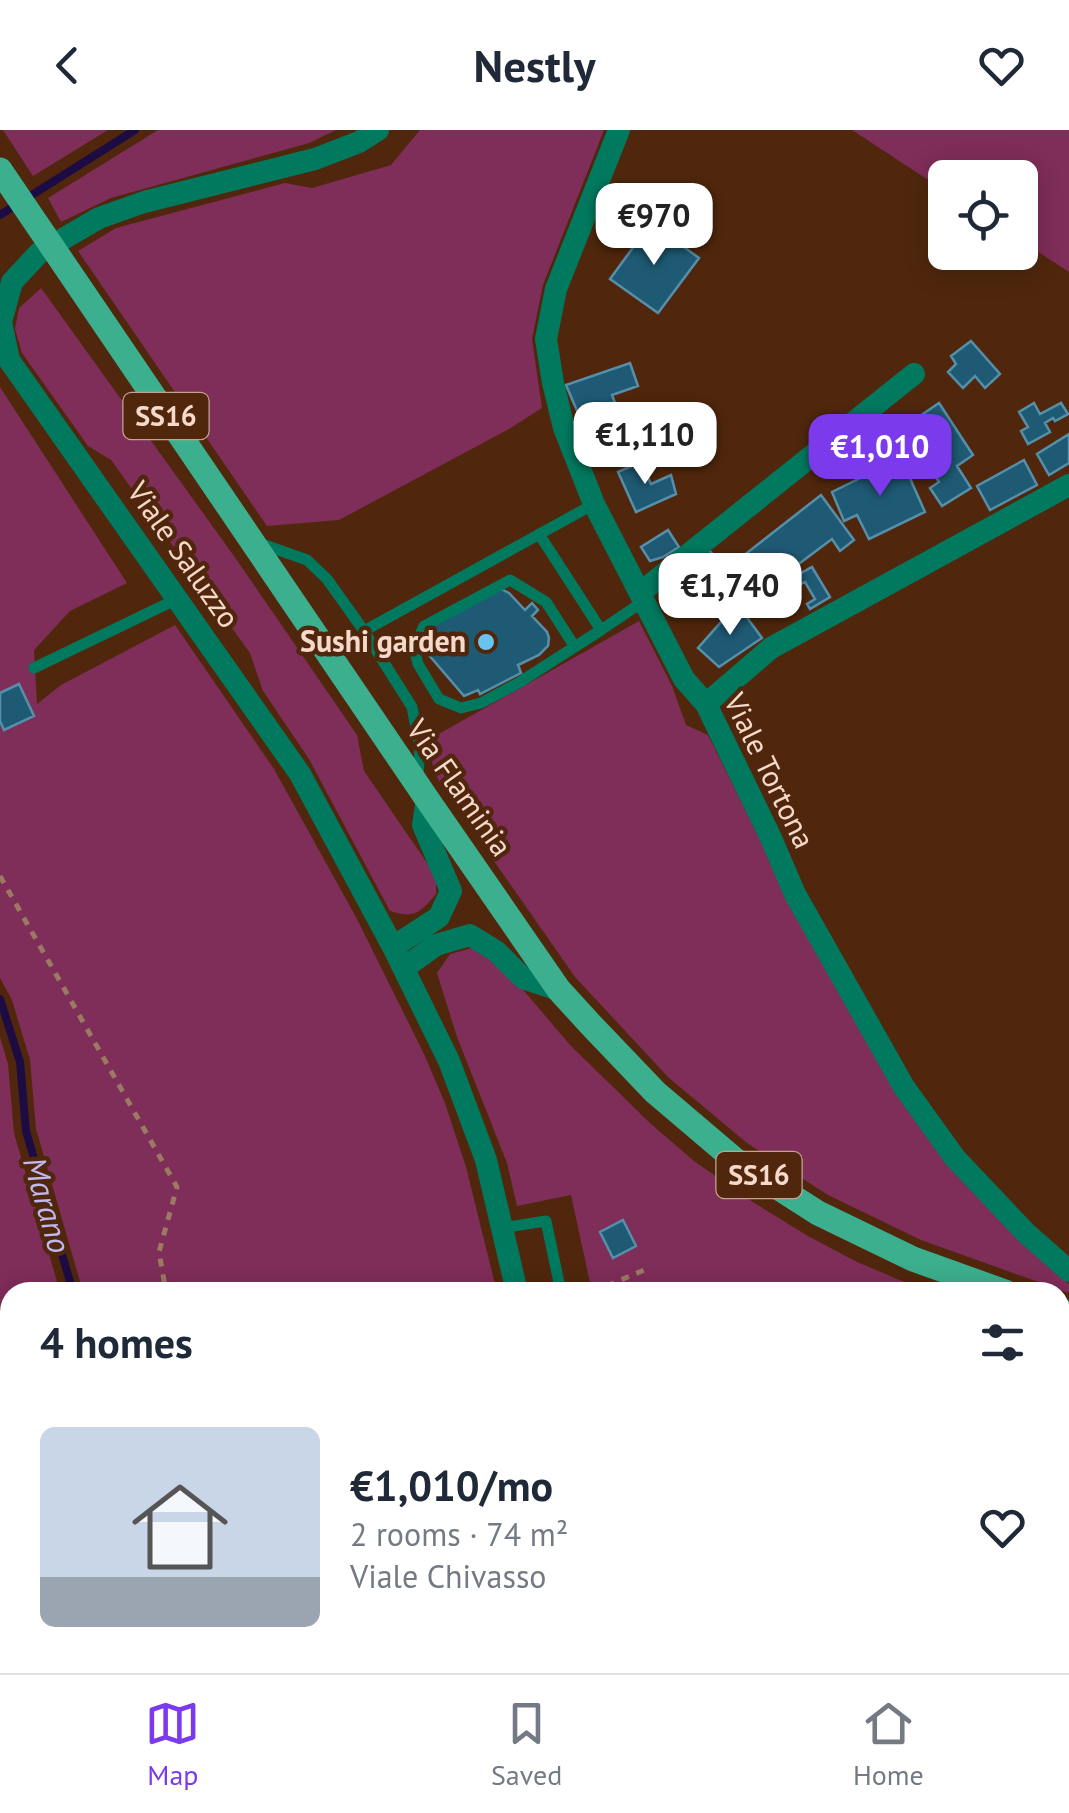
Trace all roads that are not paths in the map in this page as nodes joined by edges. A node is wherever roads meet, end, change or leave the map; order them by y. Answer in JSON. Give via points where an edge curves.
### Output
{"nodes":[{"id":1,"x":378,"y":130,"type":"edge"},
{"id":2,"x":619,"y":130,"type":"edge"},
{"id":3,"x":0,"y":170,"type":"edge"},
{"id":4,"x":914,"y":374,"type":"dead end"},
{"id":5,"x":1069,"y":485,"type":"edge"},
{"id":6,"x":594,"y":504,"type":"junction"},
{"id":7,"x":532,"y":535,"type":"junction"},
{"id":8,"x":249,"y":539,"type":"junction"},
{"id":9,"x":492,"y":558,"type":"junction"},
{"id":10,"x":510,"y":580,"type":"junction"},
{"id":11,"x":642,"y":597,"type":"junction"},
{"id":12,"x":177,"y":599,"type":"junction"},
{"id":13,"x":601,"y":630,"type":"junction"},
{"id":14,"x":364,"y":631,"type":"junction"},
{"id":15,"x":574,"y":647,"type":"junction"},
{"id":16,"x":34,"y":668,"type":"dead end"},
{"id":17,"x":706,"y":704,"type":"junction"},
{"id":18,"x":422,"y":792,"type":"junction"},
{"id":19,"x":399,"y":958,"type":"junction"},
{"id":20,"x":560,"y":990,"type":"junction"},
{"id":21,"x":502,"y":1228,"type":"junction"},
{"id":22,"x":1069,"y":1270,"type":"edge"},
{"id":23,"x":515,"y":1282,"type":"edge"},
{"id":24,"x":559,"y":1282,"type":"edge"},
{"id":25,"x":978,"y":1282,"type":"edge"}],
"edges":[{"from":1,"to":12,"type":"street","name":"Viale Saluzzo","via":[[315,158],[99,218],[40,253],[12,282],[1,322],[9,360]]},
{"from":2,"to":6,"type":"street","name":"Viale Tortona","via":[[556,289],[546,339],[564,428]]},
{"from":3,"to":8,"type":"main road","name":"Via Flaminia","number":"SS16"},
{"from":4,"to":11,"type":"street"},
{"from":5,"to":17,"type":"street","via":[[772,648]]},
{"from":6,"to":7,"type":"lane"},
{"from":6,"to":11,"type":"street","name":"Viale Tortona"},
{"from":7,"to":9,"type":"lane"},
{"from":7,"to":13,"type":"lane"},
{"from":8,"to":14,"type":"lane","via":[[307,560]]},
{"from":8,"to":18,"type":"main road","name":"Via Flaminia","number":"SS16"},
{"from":9,"to":10,"type":"lane"},
{"from":9,"to":14,"type":"lane"},
{"from":10,"to":15,"type":"lane","via":[[546,602]]},
{"from":10,"to":15,"type":"lane","via":[[424,626],[414,648],[439,700],[461,708],[481,703]]},
{"from":11,"to":13,"type":"lane"},
{"from":11,"to":17,"type":"street","name":"Viale Tortona","via":[[684,679]]},
{"from":12,"to":16,"type":"lane"},
{"from":12,"to":19,"type":"street","name":"Viale Saluzzo","via":[[300,774]]},
{"from":13,"to":15,"type":"lane"},
{"from":14,"to":18,"type":"lane","via":[[412,708]]},
{"from":17,"to":22,"type":"street","name":"Viale Tortona","via":[[794,894],[904,1087],[955,1158]]},
{"from":18,"to":19,"type":"street","via":[[423,825],[451,891],[439,917]]},
{"from":18,"to":20,"type":"main road","name":"Via Flaminia","number":"SS16"},
{"from":19,"to":20,"type":"street","via":[[470,935],[523,978]]},
{"from":19,"to":21,"type":"street","name":"Viale Saluzzo","via":[[450,1062],[486,1160]]},
{"from":20,"to":25,"type":"main road","name":"Via Flaminia","number":"SS16","via":[[655,1092],[734,1160],[834,1221]]},
{"from":21,"to":23,"type":"street","name":"Viale Saluzzo"},
{"from":21,"to":24,"type":"lane","via":[[546,1221]]}]}
